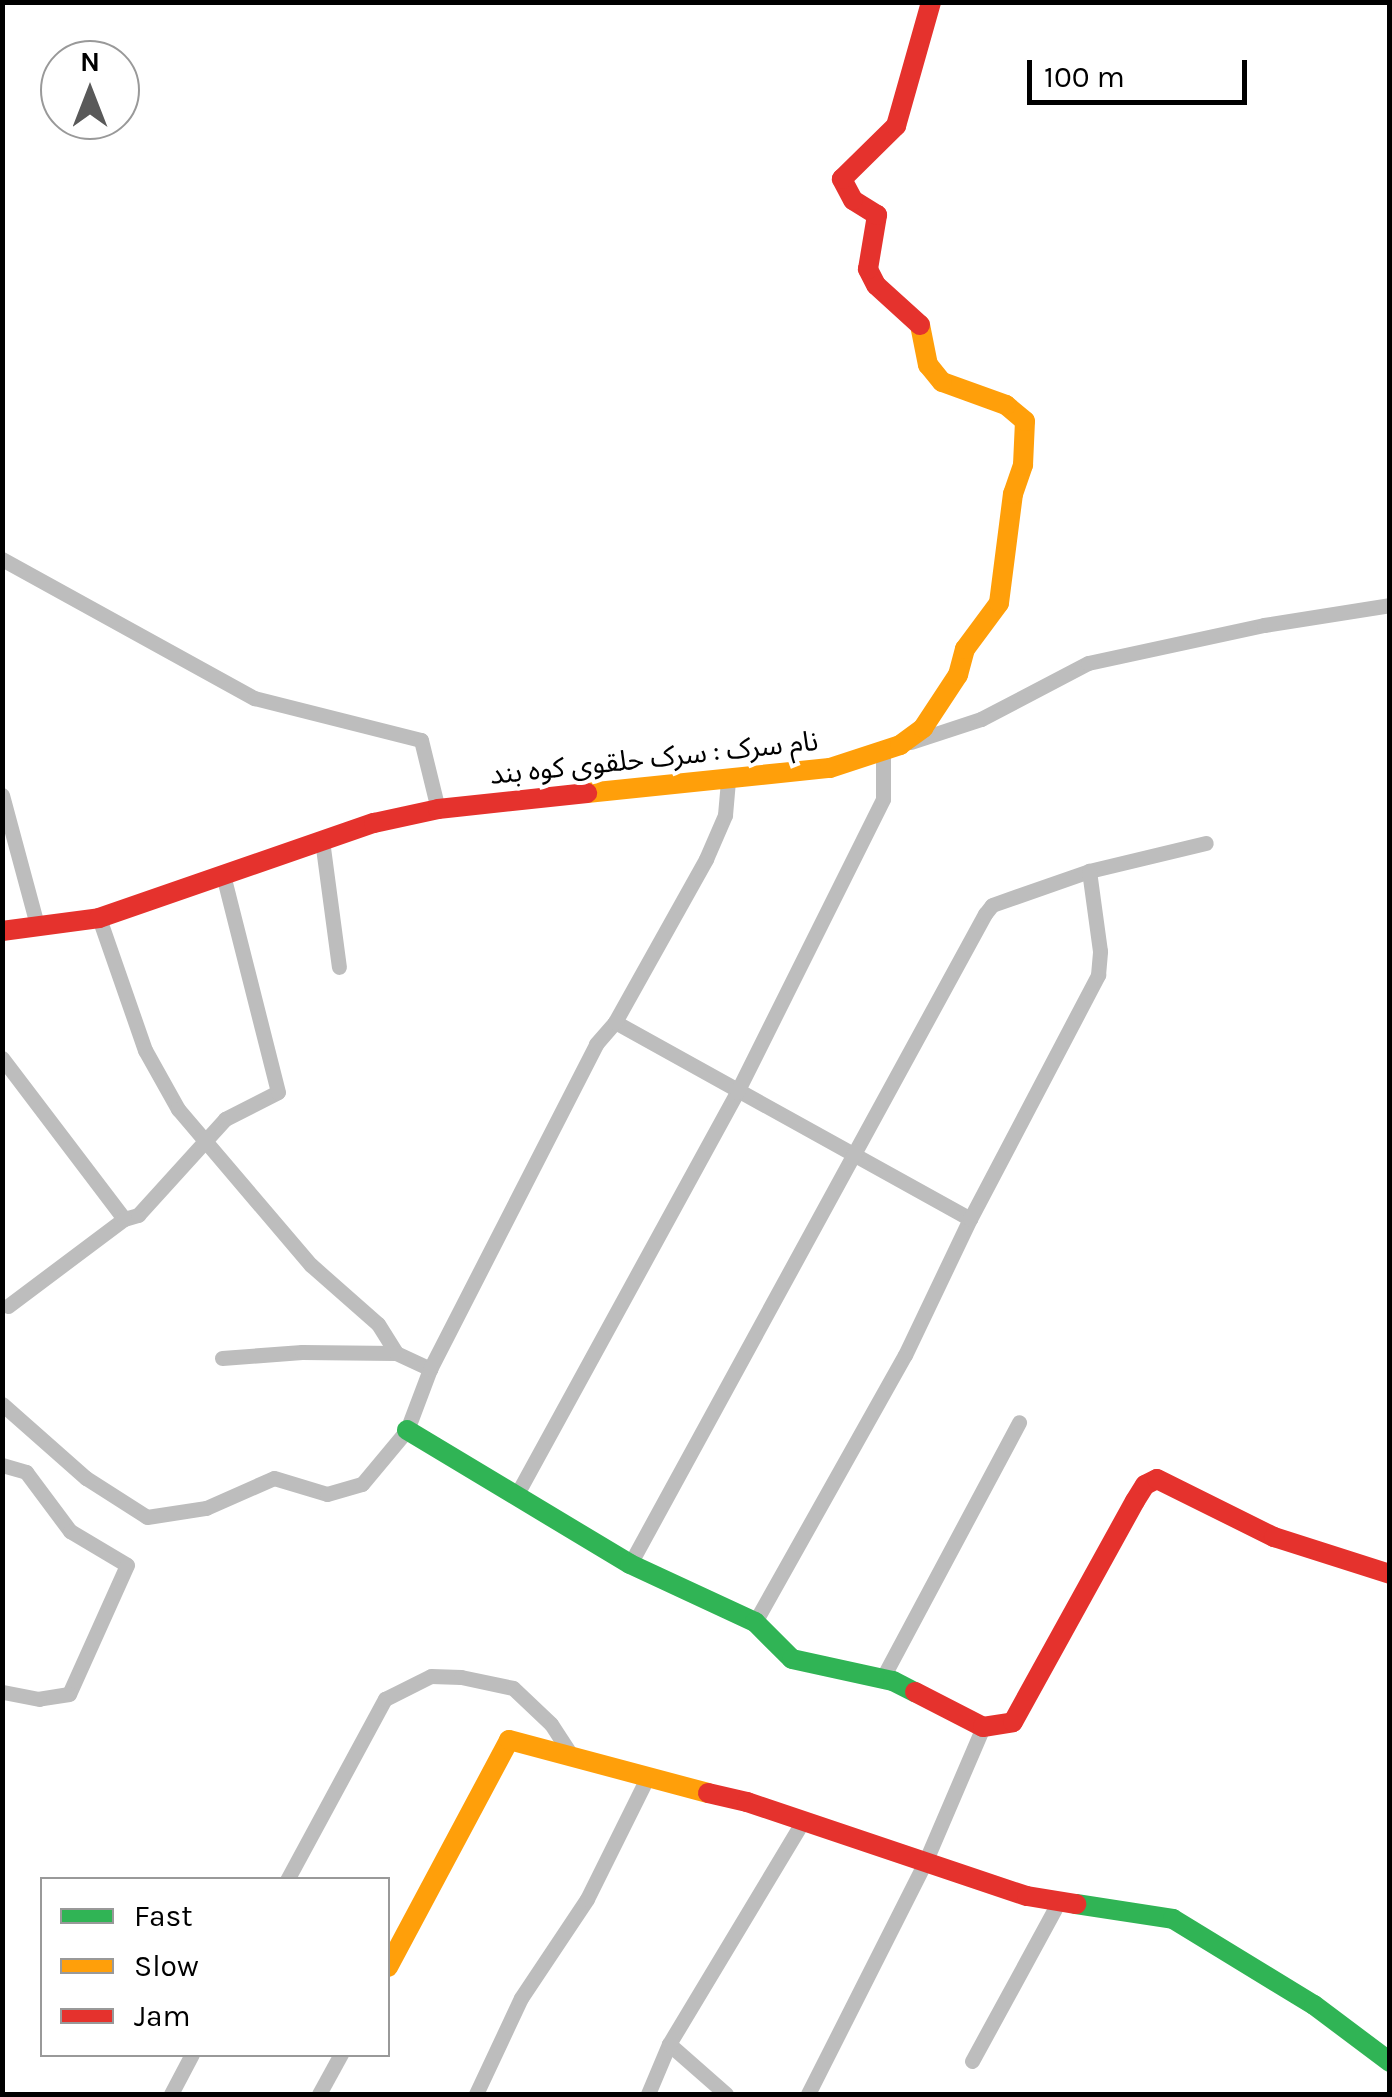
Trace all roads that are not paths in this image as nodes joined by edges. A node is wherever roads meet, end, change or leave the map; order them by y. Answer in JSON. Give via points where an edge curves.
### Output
{"nodes":[{"id":1,"x":930,"y":2,"type":"edge"},
{"id":2,"x":2,"y":559,"type":"edge"},
{"id":3,"x":1390,"y":605,"type":"edge"},
{"id":4,"x":891,"y":748,"type":"junction"},
{"id":5,"x":728,"y":780,"type":"junction"},
{"id":6,"x":2,"y":796,"type":"edge"},
{"id":7,"x":438,"y":809,"type":"junction"},
{"id":8,"x":322,"y":840,"type":"junction"},
{"id":9,"x":1206,"y":843,"type":"dead end"},
{"id":10,"x":1089,"y":871,"type":"junction"},
{"id":11,"x":223,"y":875,"type":"junction"},
{"id":12,"x":99,"y":918,"type":"junction"},
{"id":13,"x":37,"y":925,"type":"junction"},
{"id":14,"x":2,"y":932,"type":"edge"},
{"id":15,"x":339,"y":967,"type":"dead end"},
{"id":16,"x":615,"y":1022,"type":"junction"},
{"id":17,"x":2,"y":1058,"type":"edge"},
{"id":18,"x":738,"y":1092,"type":"junction"},
{"id":19,"x":206,"y":1141,"type":"junction"},
{"id":20,"x":854,"y":1156,"type":"junction"},
{"id":21,"x":124,"y":1219,"type":"junction"},
{"id":22,"x":970,"y":1219,"type":"junction"},
{"id":23,"x":8,"y":1306,"type":"dead end"},
{"id":24,"x":396,"y":1353,"type":"junction"},
{"id":25,"x":222,"y":1358,"type":"dead end"},
{"id":26,"x":430,"y":1369,"type":"junction"},
{"id":27,"x":2,"y":1404,"type":"edge"},
{"id":28,"x":1020,"y":1422,"type":"dead end"},
{"id":29,"x":407,"y":1430,"type":"junction"},
{"id":30,"x":2,"y":1464,"type":"edge"},
{"id":31,"x":517,"y":1494,"type":"junction"},
{"id":32,"x":630,"y":1564,"type":"junction"},
{"id":33,"x":1390,"y":1574,"type":"edge"},
{"id":34,"x":755,"y":1622,"type":"junction"},
{"id":35,"x":882,"y":1679,"type":"junction"},
{"id":36,"x":2,"y":1692,"type":"edge"},
{"id":37,"x":983,"y":1727,"type":"junction"},
{"id":38,"x":572,"y":1756,"type":"junction"},
{"id":39,"x":646,"y":1780,"type":"junction"},
{"id":40,"x":803,"y":1820,"type":"junction"},
{"id":41,"x":926,"y":1860,"type":"junction"},
{"id":42,"x":289,"y":1877,"type":"edge"},
{"id":43,"x":1058,"y":1903,"type":"junction"},
{"id":44,"x":390,"y":1963,"type":"edge"},
{"id":45,"x":669,"y":2044,"type":"junction"},
{"id":46,"x":190,"y":2057,"type":"edge"},
{"id":47,"x":338,"y":2057,"type":"edge"},
{"id":48,"x":972,"y":2062,"type":"dead end"},
{"id":49,"x":1390,"y":2062,"type":"edge"},
{"id":50,"x":170,"y":2094,"type":"edge"},
{"id":51,"x":319,"y":2094,"type":"edge"},
{"id":52,"x":476,"y":2094,"type":"edge"},
{"id":53,"x":648,"y":2094,"type":"edge"},
{"id":54,"x":726,"y":2094,"type":"edge"},
{"id":55,"x":808,"y":2094,"type":"edge"}],
"edges":[{"from":1,"to":4,"type":"street","name":"نام سرک : سرک حلقوی کوه بند","via":[[896,126],[842,179],[852,200],[878,215],[868,269],[876,285],[919,320],[928,365],[942,382],[1006,405],[1025,421],[1024,465],[1013,494],[999,603],[922,728]]},
{"from":2,"to":7,"type":"street","via":[[254,698],[421,740]]},
{"from":3,"to":4,"type":"street","via":[[1264,624],[1088,663],[981,719]]},
{"from":4,"to":5,"type":"street","name":"نام سرک : سرک حلقوی کوه بند","via":[[830,768]]},
{"from":4,"to":18,"type":"street","via":[[883,799]]},
{"from":5,"to":7,"type":"street","name":"نام سرک : سرک حلقوی کوه بند"},
{"from":5,"to":16,"type":"street","via":[[725,815],[706,859]]},
{"from":6,"to":13,"type":"street"},
{"from":7,"to":8,"type":"street","name":"نام سرک : سرک حلقوی کوه بند"},
{"from":8,"to":11,"type":"street","name":"نام سرک : سرک حلقوی کوه بند"},
{"from":8,"to":15,"type":"street"},
{"from":9,"to":10,"type":"street"},
{"from":10,"to":20,"type":"street","via":[[992,905]]},
{"from":10,"to":22,"type":"street","via":[[1098,975]]},
{"from":11,"to":12,"type":"street","name":"نام سرک : سرک حلقوی کوه بند"},
{"from":11,"to":19,"type":"street","via":[[278,1092],[226,1120]]},
{"from":12,"to":13,"type":"street","name":"نام سرک : سرک حلقوی کوه بند"},
{"from":12,"to":19,"type":"street","via":[[144,1050],[178,1109]]},
{"from":13,"to":14,"type":"street","name":"نام سرک : سرک حلقوی کوه بند"},
{"from":16,"to":18,"type":"street"},
{"from":16,"to":26,"type":"street","via":[[596,1044]]},
{"from":17,"to":21,"type":"street"},
{"from":18,"to":20,"type":"street"},
{"from":18,"to":31,"type":"street"},
{"from":19,"to":21,"type":"street","via":[[138,1215]]},
{"from":19,"to":24,"type":"street","via":[[312,1265],[378,1324]]},
{"from":20,"to":22,"type":"street"},
{"from":20,"to":32,"type":"street"},
{"from":21,"to":23,"type":"street"},
{"from":22,"to":34,"type":"street","via":[[905,1355]]},
{"from":24,"to":25,"type":"street"},
{"from":24,"to":26,"type":"street"},
{"from":26,"to":29,"type":"street"},
{"from":27,"to":29,"type":"street","via":[[86,1478],[147,1517],[206,1508],[274,1478],[328,1494],[362,1484]]},
{"from":28,"to":35,"type":"street"},
{"from":29,"to":31,"type":"street"},
{"from":30,"to":36,"type":"street","via":[[26,1472],[70,1532],[127,1565],[68,1694],[40,1699]]},
{"from":31,"to":32,"type":"street"},
{"from":32,"to":34,"type":"street"},
{"from":33,"to":37,"type":"street","via":[[1274,1537],[1157,1478],[1134,1501],[1013,1722]]},
{"from":34,"to":35,"type":"street","via":[[792,1660]]},
{"from":35,"to":37,"type":"street"},
{"from":37,"to":41,"type":"street"},
{"from":38,"to":39,"type":"street"},
{"from":38,"to":42,"type":"street","via":[[551,1724],[512,1688],[431,1676],[385,1699]]},
{"from":38,"to":44,"type":"street","via":[[509,1740]]},
{"from":39,"to":40,"type":"street"},
{"from":39,"to":52,"type":"street","via":[[587,1899],[522,1998]]},
{"from":40,"to":41,"type":"street"},
{"from":40,"to":45,"type":"street"},
{"from":41,"to":43,"type":"street"},
{"from":41,"to":55,"type":"street"},
{"from":43,"to":48,"type":"street"},
{"from":43,"to":49,"type":"street","via":[[1173,1919],[1314,2005]]},
{"from":45,"to":53,"type":"street"},
{"from":45,"to":54,"type":"street"},
{"from":46,"to":50,"type":"street"},
{"from":47,"to":51,"type":"street"}]}
